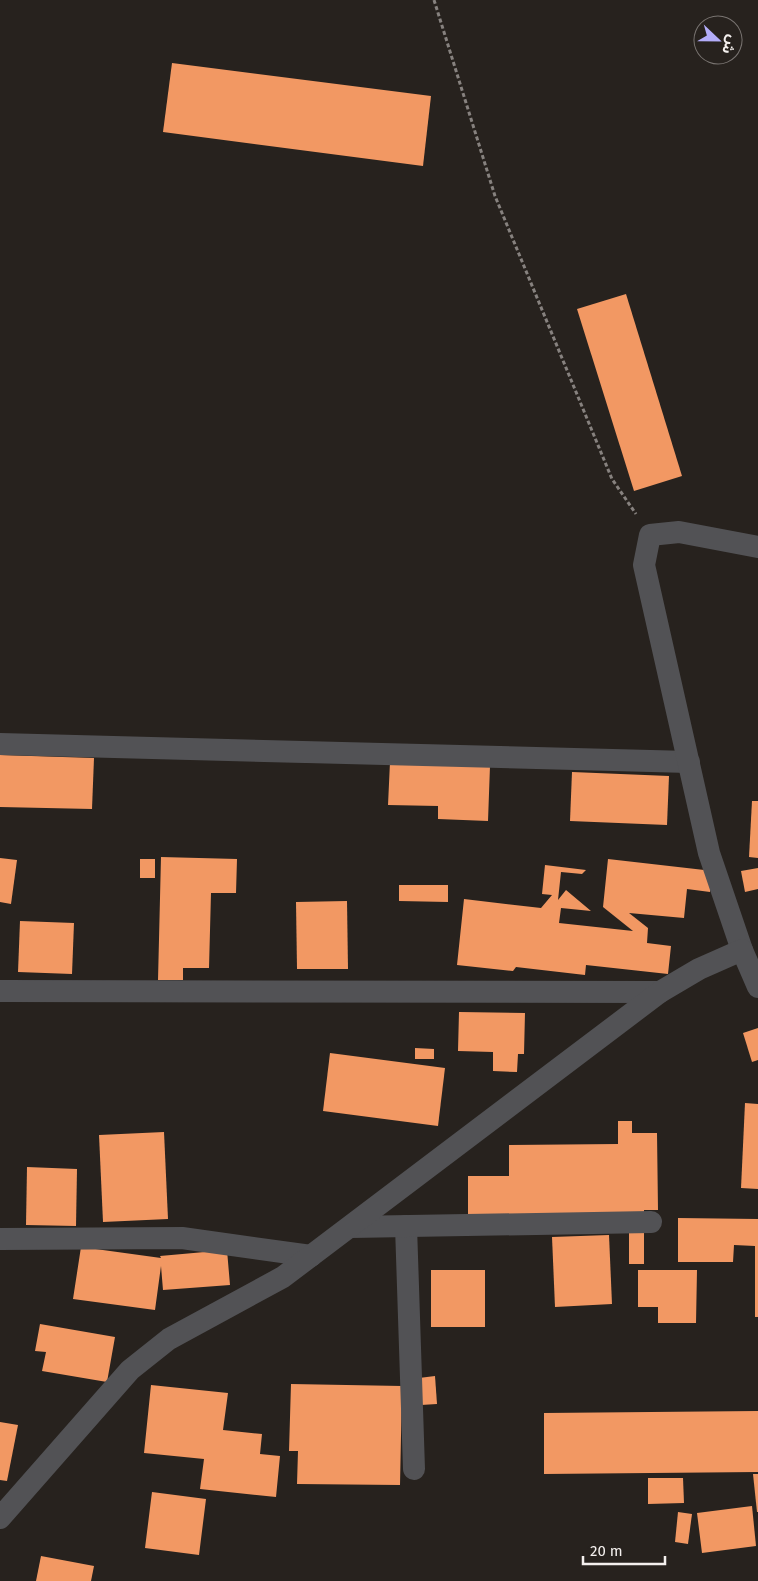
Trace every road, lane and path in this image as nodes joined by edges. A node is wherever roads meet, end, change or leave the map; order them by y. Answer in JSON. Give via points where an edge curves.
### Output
{"nodes":[{"id":1,"x":434,"y":0,"type":"edge"},
{"id":2,"x":650,"y":535,"type":"junction"},
{"id":3,"x":758,"y":547,"type":"edge"},
{"id":4,"x":0,"y":744,"type":"edge"},
{"id":5,"x":689,"y":762,"type":"junction"},
{"id":6,"x":742,"y":950,"type":"junction"},
{"id":7,"x":758,"y":987,"type":"edge"},
{"id":8,"x":0,"y":991,"type":"edge"},
{"id":9,"x":660,"y":992,"type":"junction"},
{"id":10,"x":651,"y":1222,"type":"dead end"},
{"id":11,"x":406,"y":1226,"type":"junction"},
{"id":12,"x":351,"y":1227,"type":"junction"},
{"id":13,"x":0,"y":1239,"type":"edge"},
{"id":14,"x":311,"y":1256,"type":"junction"},
{"id":15,"x":414,"y":1469,"type":"dead end"},
{"id":16,"x":0,"y":1518,"type":"edge"}],
"edges":[{"from":1,"to":2,"type":"path","via":[[495,196],[612,479]]},
{"from":2,"to":3,"type":"street","via":[[679,532]]},
{"from":2,"to":5,"type":"street","via":[[644,565]]},
{"from":4,"to":5,"type":"street"},
{"from":5,"to":6,"type":"street","via":[[709,853]]},
{"from":6,"to":7,"type":"street"},
{"from":6,"to":9,"type":"street","via":[[699,968]]},
{"from":8,"to":9,"type":"street"},
{"from":9,"to":12,"type":"street"},
{"from":10,"to":11,"type":"street"},
{"from":11,"to":12,"type":"street"},
{"from":11,"to":15,"type":"street"},
{"from":12,"to":14,"type":"street"},
{"from":13,"to":14,"type":"street","via":[[182,1238]]},
{"from":14,"to":16,"type":"street","via":[[283,1277],[169,1339],[130,1370]]}]}
